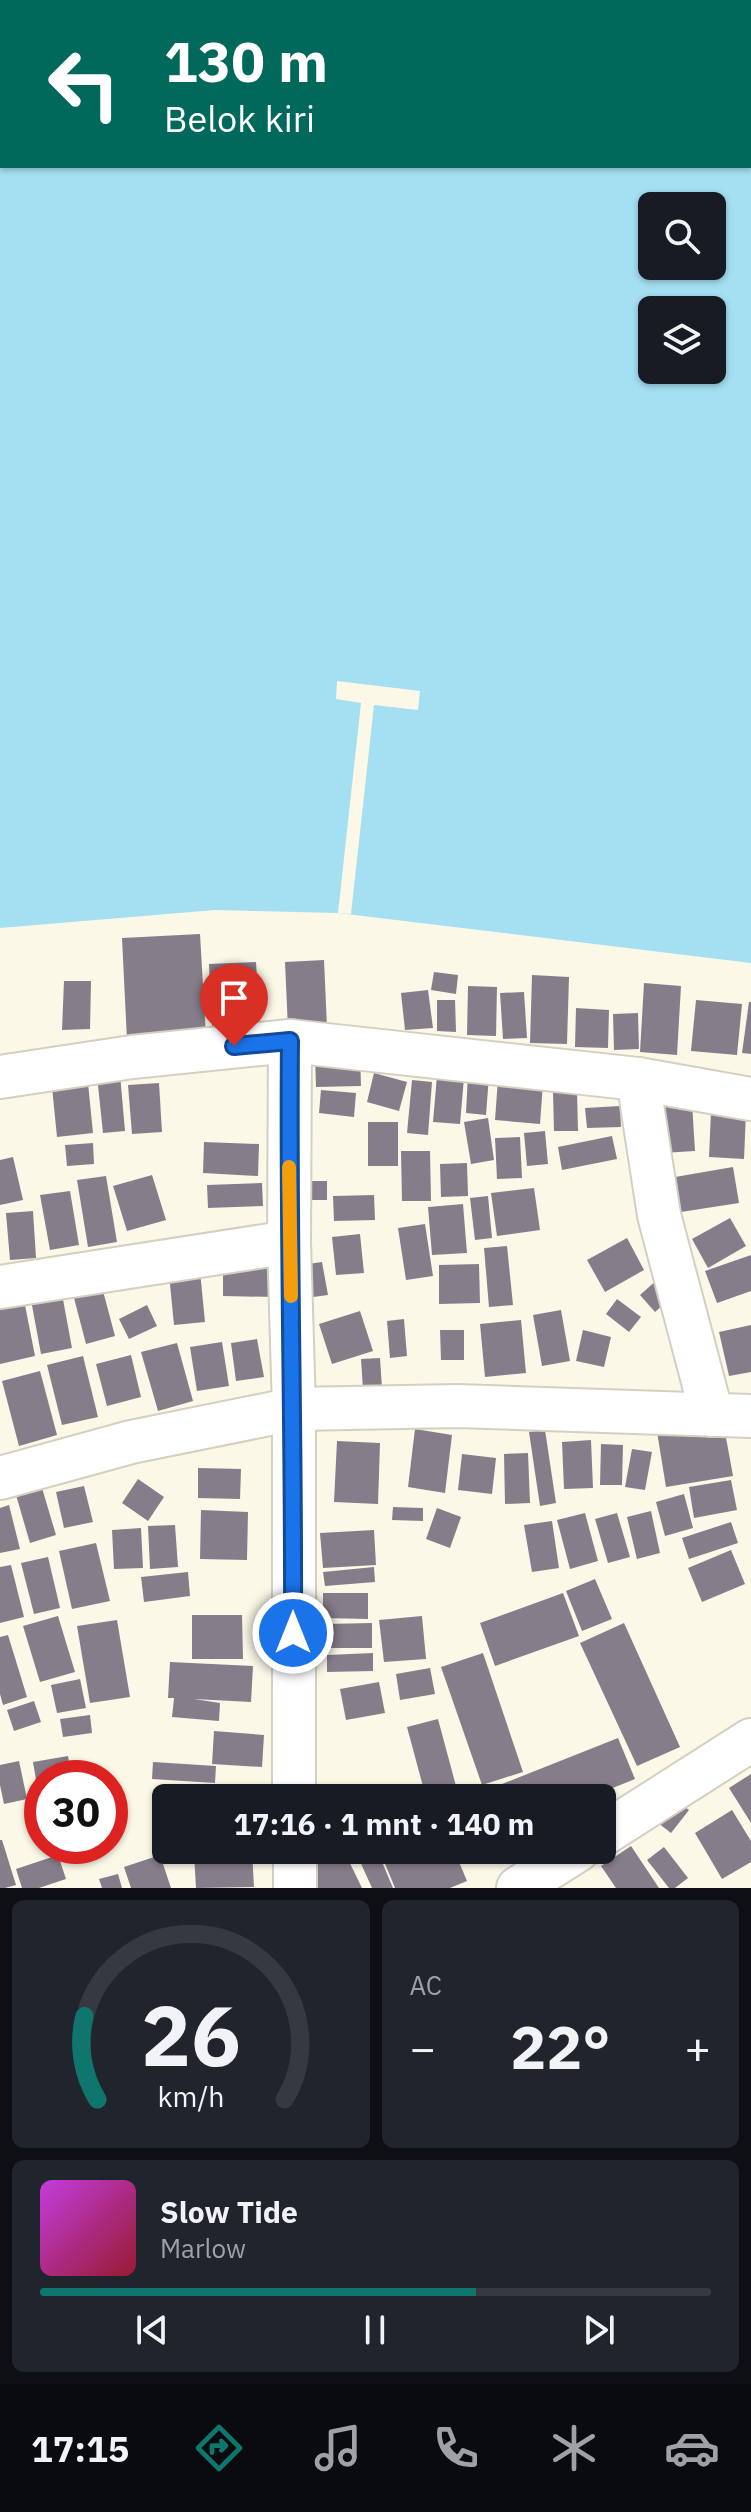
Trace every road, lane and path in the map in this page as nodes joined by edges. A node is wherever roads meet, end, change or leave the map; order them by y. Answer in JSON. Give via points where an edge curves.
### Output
{"nodes":[{"id":1,"x":290,"y":1041,"type":"junction"},
{"id":2,"x":0,"y":1077,"type":"edge"},
{"id":3,"x":638,"y":1079,"type":"junction"},
{"id":4,"x":751,"y":1099,"type":"edge"},
{"id":5,"x":289,"y":1242,"type":"junction"},
{"id":6,"x":0,"y":1287,"type":"edge"},
{"id":7,"x":294,"y":1409,"type":"junction"},
{"id":8,"x":732,"y":1415,"type":"edge"},
{"id":9,"x":0,"y":1478,"type":"edge"},
{"id":10,"x":751,"y":1740,"type":"edge"},
{"id":11,"x":294,"y":1784,"type":"edge"},
{"id":12,"x":616,"y":1826,"type":"edge"},
{"id":13,"x":295,"y":1864,"type":"edge"},
{"id":14,"x":556,"y":1864,"type":"edge"},
{"id":15,"x":295,"y":1888,"type":"edge"},
{"id":16,"x":518,"y":1888,"type":"edge"}],
"edges":[{"from":1,"to":2,"type":"street"},
{"from":1,"to":3,"type":"street"},
{"from":1,"to":5,"type":"street"},
{"from":3,"to":4,"type":"street"},
{"from":3,"to":8,"type":"street","via":[[659,1215]]},
{"from":5,"to":6,"type":"street"},
{"from":5,"to":7,"type":"street"},
{"from":7,"to":8,"type":"street","via":[[458,1406]]},
{"from":7,"to":9,"type":"street","via":[[131,1442]]},
{"from":7,"to":11,"type":"street"},
{"from":10,"to":12,"type":"street"},
{"from":13,"to":15,"type":"street"},
{"from":14,"to":16,"type":"street"}]}
